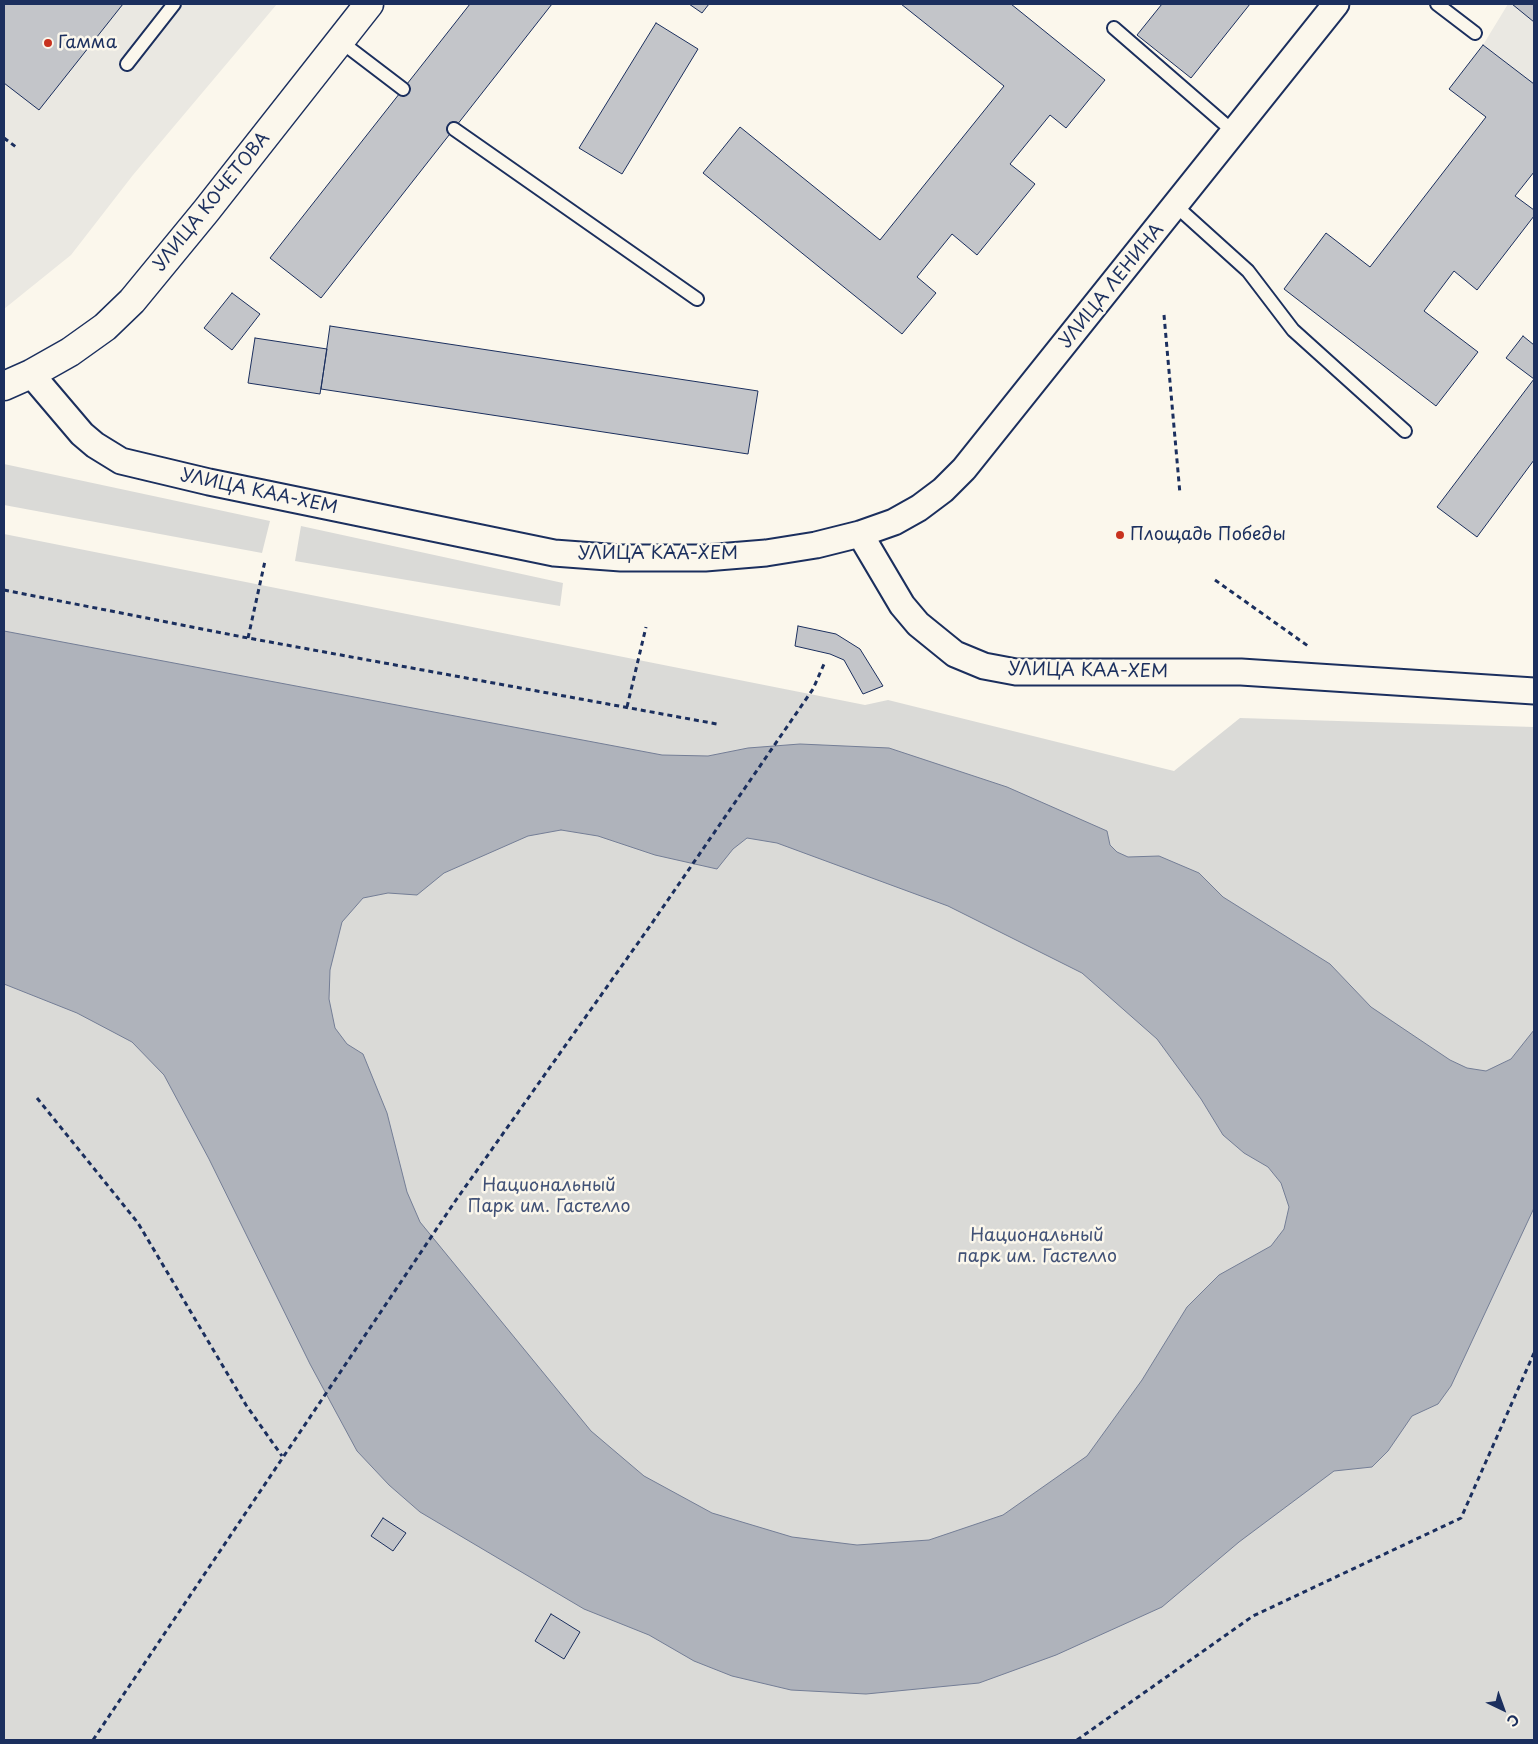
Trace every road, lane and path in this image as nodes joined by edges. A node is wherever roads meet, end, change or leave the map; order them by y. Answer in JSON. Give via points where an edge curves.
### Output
{"nodes":[{"id":1,"x":174,"y":4,"type":"edge"},
{"id":2,"x":369,"y":4,"type":"edge"},
{"id":3,"x":1336,"y":4,"type":"edge"},
{"id":4,"x":1437,"y":4,"type":"edge"},
{"id":5,"x":1114,"y":28,"type":"dead end"},
{"id":6,"x":1475,"y":33,"type":"dead end"},
{"id":7,"x":340,"y":41,"type":"junction"},
{"id":8,"x":127,"y":64,"type":"dead end"},
{"id":9,"x":403,"y":89,"type":"dead end"},
{"id":10,"x":454,"y":128,"type":"dead end"},
{"id":11,"x":1235,"y":133,"type":"junction"},
{"id":12,"x":4,"y":138,"type":"edge"},
{"id":13,"x":16,"y":147,"type":"dead end"},
{"id":14,"x":1176,"y":206,"type":"junction"},
{"id":15,"x":697,"y":300,"type":"dead end"},
{"id":16,"x":1164,"y":315,"type":"dead end"},
{"id":17,"x":31,"y":374,"type":"junction"},
{"id":18,"x":4,"y":386,"type":"edge"},
{"id":19,"x":1405,"y":431,"type":"dead end"},
{"id":20,"x":1180,"y":494,"type":"dead end"},
{"id":21,"x":860,"y":534,"type":"junction"},
{"id":22,"x":266,"y":561,"type":"dead end"},
{"id":23,"x":1215,"y":580,"type":"dead end"},
{"id":24,"x":4,"y":590,"type":"edge"},
{"id":25,"x":646,"y":627,"type":"dead end"},
{"id":26,"x":248,"y":638,"type":"junction"},
{"id":27,"x":1312,"y":649,"type":"dead end"},
{"id":28,"x":824,"y":664,"type":"dead end"},
{"id":29,"x":1534,"y":691,"type":"edge"},
{"id":30,"x":627,"y":707,"type":"junction"},
{"id":31,"x":717,"y":724,"type":"dead end"},
{"id":32,"x":37,"y":1098,"type":"dead end"},
{"id":33,"x":1534,"y":1353,"type":"edge"},
{"id":34,"x":282,"y":1456,"type":"junction"},
{"id":35,"x":93,"y":1740,"type":"edge"},
{"id":36,"x":1077,"y":1740,"type":"edge"}],
"edges":[{"from":1,"to":8,"type":"lane"},
{"from":2,"to":7,"type":"main road","name":"УЛИЦА КОЧЕТОВА"},
{"from":3,"to":11,"type":"street","name":"УЛИЦА ЛЕНИНА"},
{"from":4,"to":6,"type":"lane"},
{"from":5,"to":11,"type":"lane"},
{"from":7,"to":9,"type":"lane"},
{"from":7,"to":17,"type":"main road","name":"УЛИЦА КОЧЕТОВА","via":[[132,301],[91,337]]},
{"from":10,"to":15,"type":"lane"},
{"from":11,"to":14,"type":"street","name":"УЛИЦА ЛЕНИНА"},
{"from":12,"to":13,"type":"path"},
{"from":14,"to":19,"type":"lane","via":[[1248,271],[1293,330]]},
{"from":14,"to":21,"type":"street","name":"УЛИЦА ЛЕНИНА","via":[[949,485],[894,522]]},
{"from":16,"to":20,"type":"path"},
{"from":17,"to":18,"type":"main road"},
{"from":17,"to":21,"type":"street","name":"УЛИЦА КАА-ХЕМ","via":[[82,434],[127,463],[554,553],[621,558],[705,558],[766,553]]},
{"from":21,"to":29,"type":"street","name":"УЛИЦА КАА-ХЕМ","via":[[902,605],[918,624],[955,654],[984,666],[1016,672],[1241,672]]},
{"from":22,"to":26,"type":"path"},
{"from":23,"to":27,"type":"path"},
{"from":24,"to":26,"type":"path"},
{"from":25,"to":30,"type":"path"},
{"from":26,"to":30,"type":"path"},
{"from":28,"to":34,"type":"path","via":[[813,688]]},
{"from":30,"to":31,"type":"path"},
{"from":32,"to":34,"type":"path","via":[[138,1223],[246,1405]]},
{"from":33,"to":36,"type":"path","via":[[1461,1518],[1253,1616]]},
{"from":34,"to":35,"type":"path"}]}
